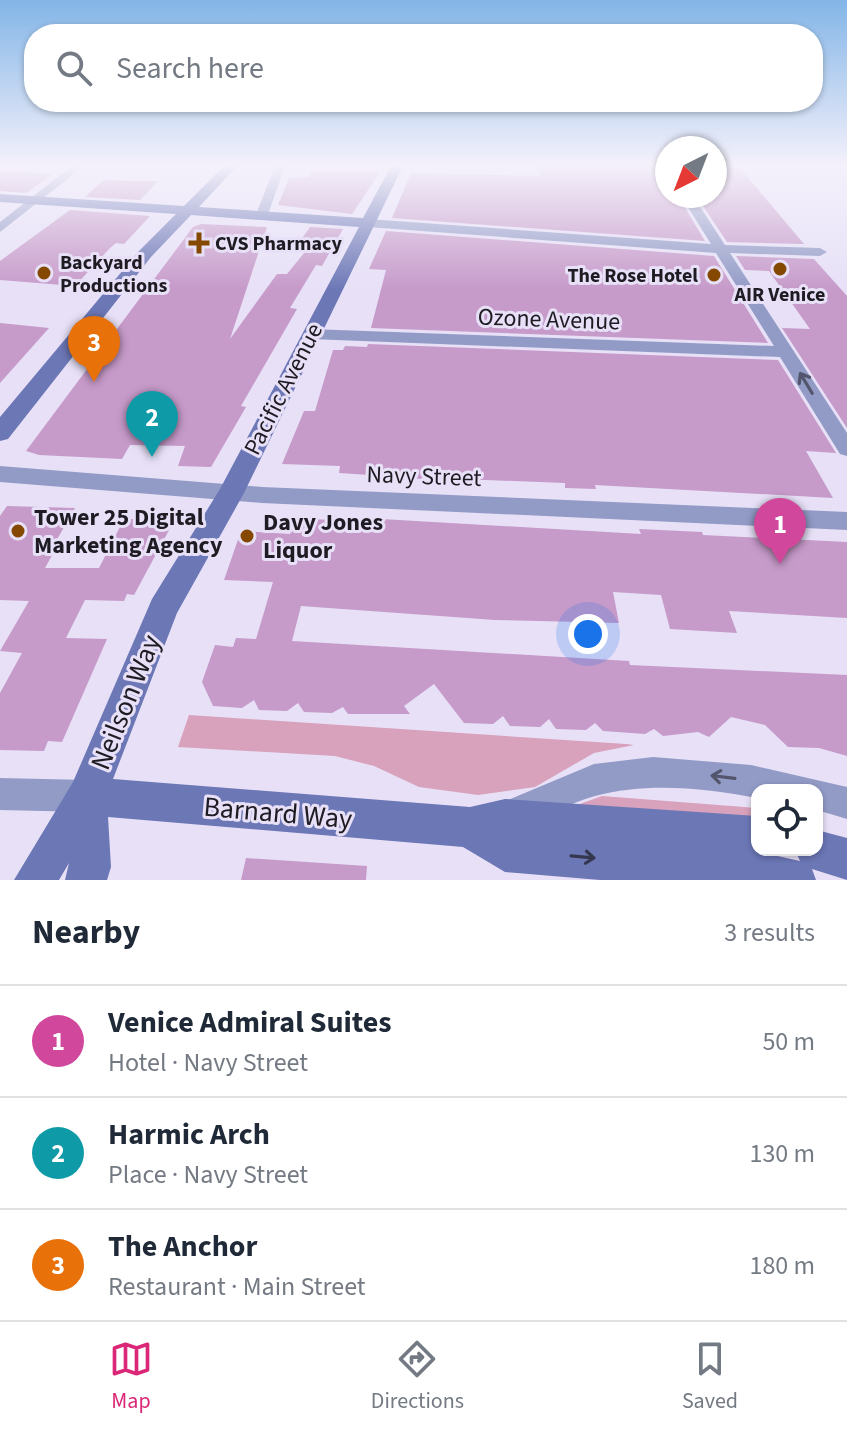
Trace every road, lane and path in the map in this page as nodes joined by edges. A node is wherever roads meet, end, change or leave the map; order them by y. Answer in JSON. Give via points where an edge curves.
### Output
{"nodes":[{"id":1,"x":27,"y":207,"type":"edge"},
{"id":2,"x":131,"y":207,"type":"edge"},
{"id":3,"x":188,"y":207,"type":"edge"},
{"id":4,"x":265,"y":207,"type":"edge"},
{"id":5,"x":376,"y":207,"type":"edge"},
{"id":6,"x":695,"y":208,"type":"edge"},
{"id":7,"x":184,"y":211,"type":"junction"},
{"id":8,"x":261,"y":217,"type":"junction"},
{"id":9,"x":368,"y":223,"type":"junction"},
{"id":10,"x":0,"y":228,"type":"edge"},
{"id":11,"x":721,"y":249,"type":"junction"},
{"id":12,"x":820,"y":252,"type":"dead end"},
{"id":13,"x":310,"y":334,"type":"junction"},
{"id":14,"x":788,"y":352,"type":"junction"},
{"id":15,"x":0,"y":433,"type":"edge"},
{"id":16,"x":847,"y":449,"type":"edge"},
{"id":17,"x":0,"y":474,"type":"edge"},
{"id":18,"x":231,"y":493,"type":"junction"},
{"id":19,"x":847,"y":521,"type":"edge"},
{"id":20,"x":163,"y":609,"type":"joint"},
{"id":21,"x":764,"y":784,"type":"edge"},
{"id":22,"x":0,"y":794,"type":"edge"},
{"id":23,"x":87,"y":796,"type":"junction"},
{"id":24,"x":823,"y":796,"type":"edge"},
{"id":25,"x":847,"y":803,"type":"edge"},
{"id":26,"x":488,"y":823,"type":"junction"},
{"id":27,"x":751,"y":836,"type":"edge"},
{"id":28,"x":823,"y":852,"type":"edge"},
{"id":29,"x":847,"y":859,"type":"edge"},
{"id":30,"x":35,"y":880,"type":"edge"},
{"id":31,"x":86,"y":880,"type":"edge"},
{"id":32,"x":795,"y":880,"type":"edge"}],
"edges":[{"from":1,"to":10,"type":"street"},
{"from":2,"to":7,"type":"street"},
{"from":3,"to":7,"type":"street"},
{"from":4,"to":8,"type":"street"},
{"from":5,"to":9,"type":"street","name":"Pacific Avenue"},
{"from":6,"to":11,"type":"street"},
{"from":7,"to":8,"type":"street"},
{"from":7,"to":15,"type":"street"},
{"from":8,"to":9,"type":"street"},
{"from":9,"to":11,"type":"street"},
{"from":9,"to":13,"type":"street","name":"Pacific Avenue"},
{"from":11,"to":12,"type":"street"},
{"from":11,"to":14,"type":"street"},
{"from":13,"to":14,"type":"street","name":"Ozone Avenue"},
{"from":13,"to":18,"type":"street","name":"Pacific Avenue"},
{"from":16,"to":14,"type":"street","one_way":true},
{"from":17,"to":18,"type":"street","name":"Navy Street"},
{"from":18,"to":19,"type":"street","name":"Navy Street"},
{"from":18,"to":20,"type":"street","name":"Pacific Avenue"},
{"from":20,"to":23,"type":"street","name":"Neilson Way"},
{"from":21,"to":26,"type":"street","name":"Barnard Way","one_way":true,"via":[[637,773],[602,778]]},
{"from":22,"to":23,"type":"street"},
{"from":23,"to":26,"type":"street","name":"Barnard Way"},
{"from":23,"to":30,"type":"street","name":"Neilson Way"},
{"from":23,"to":31,"type":"street","name":"Neilson Way"},
{"from":24,"to":25,"type":"street"},
{"from":26,"to":27,"type":"street","name":"Barnard Way"},
{"from":26,"to":32,"type":"street","name":"Barnard Way","one_way":true,"via":[[505,851]]},
{"from":28,"to":29,"type":"street"}]}
